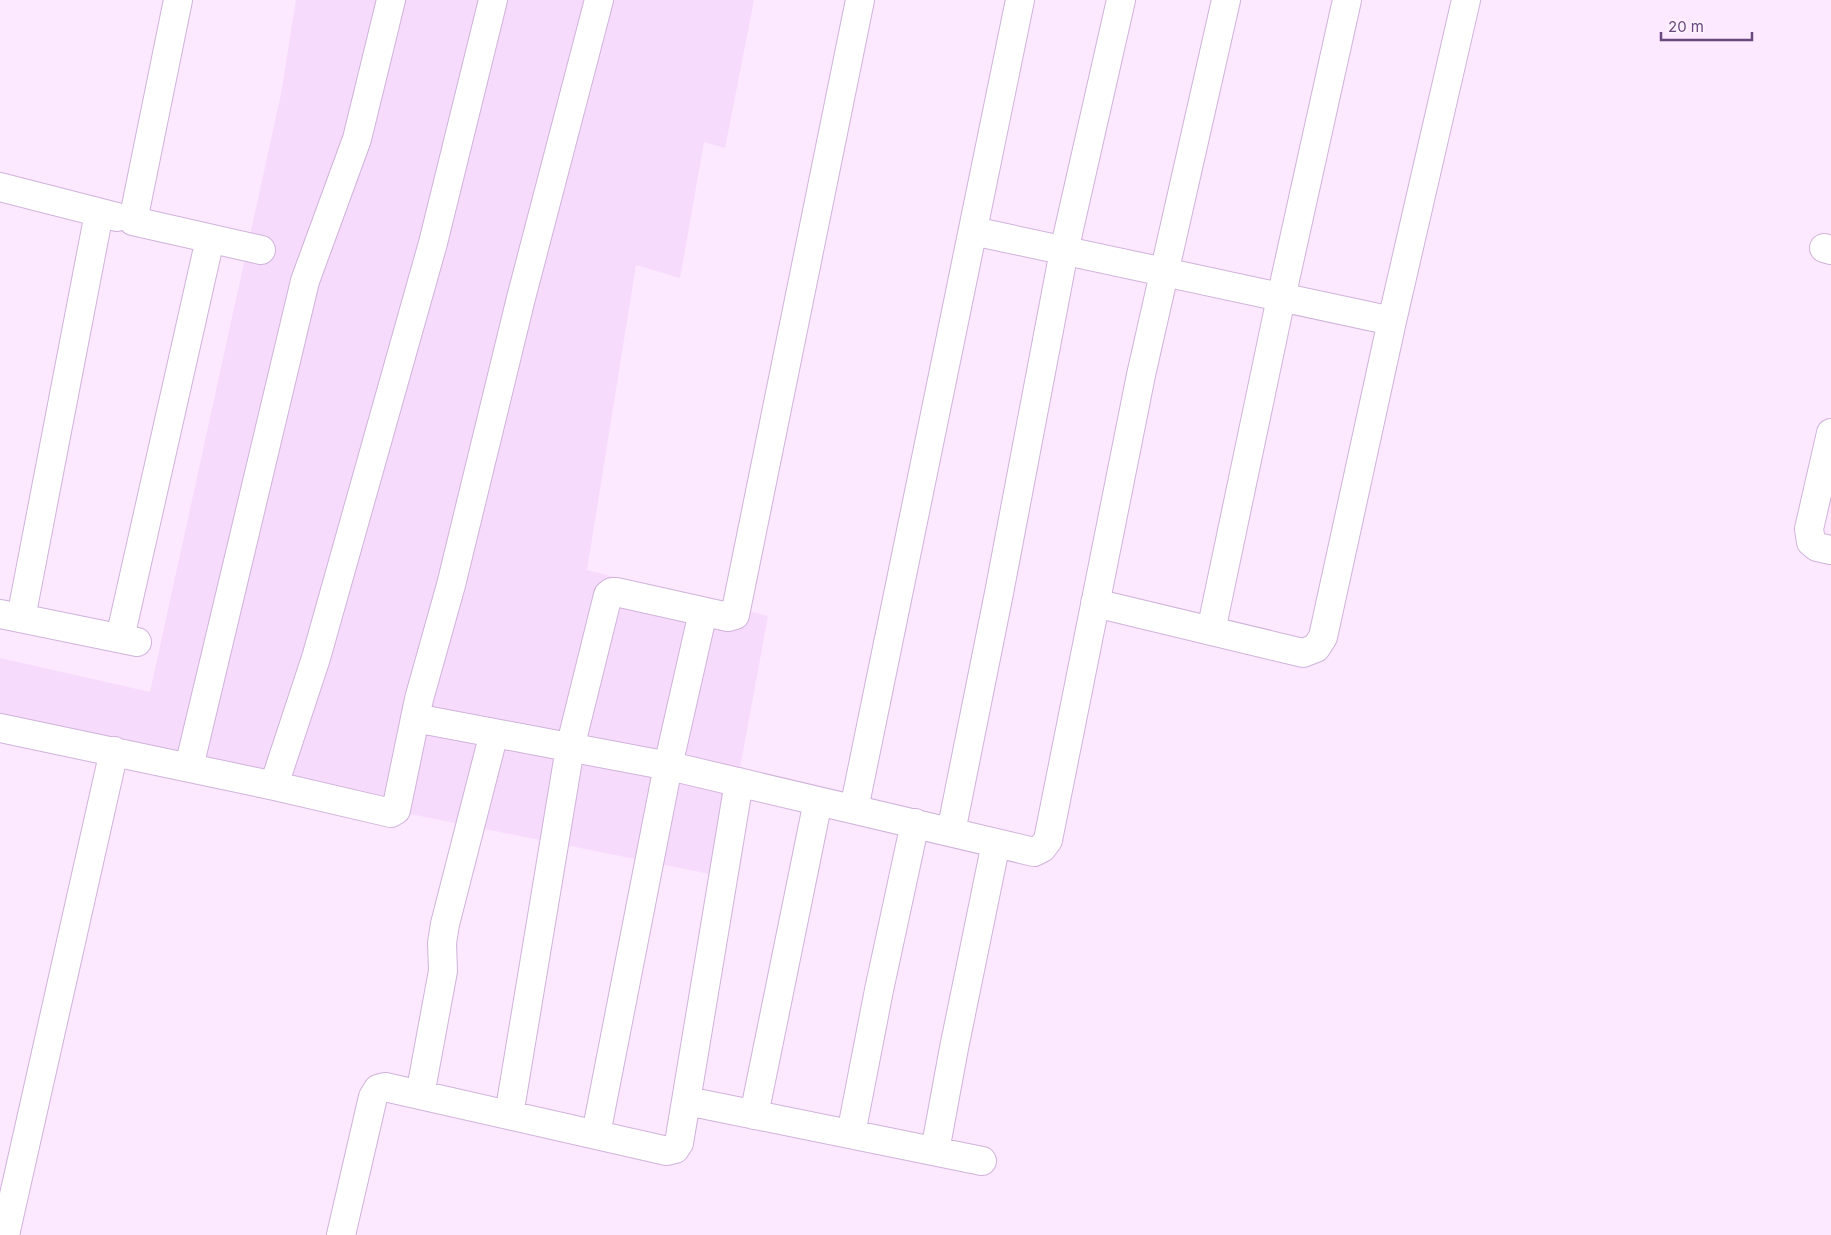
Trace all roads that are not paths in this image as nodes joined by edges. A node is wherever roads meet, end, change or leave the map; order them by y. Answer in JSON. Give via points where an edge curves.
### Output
{"nodes":[{"id":1,"x":178,"y":0,"type":"edge"},
{"id":2,"x":391,"y":0,"type":"edge"},
{"id":3,"x":493,"y":0,"type":"edge"},
{"id":4,"x":599,"y":0,"type":"edge"},
{"id":5,"x":860,"y":0,"type":"edge"},
{"id":6,"x":1020,"y":0,"type":"edge"},
{"id":7,"x":1121,"y":0,"type":"edge"},
{"id":8,"x":1226,"y":0,"type":"edge"},
{"id":9,"x":1347,"y":0,"type":"edge"},
{"id":10,"x":1466,"y":0,"type":"edge"},
{"id":11,"x":0,"y":187,"type":"edge"},
{"id":12,"x":99,"y":212,"type":"junction"},
{"id":13,"x":133,"y":221,"type":"junction"},
{"id":14,"x":973,"y":231,"type":"junction"},
{"id":15,"x":210,"y":239,"type":"junction"},
{"id":16,"x":261,"y":250,"type":"dead end"},
{"id":17,"x":1064,"y":250,"type":"junction"},
{"id":18,"x":1164,"y":272,"type":"junction"},
{"id":19,"x":1281,"y":298,"type":"junction"},
{"id":20,"x":1392,"y":321,"type":"junction"},
{"id":21,"x":1831,"y":433,"type":"edge"},
{"id":22,"x":1831,"y":550,"type":"edge"},
{"id":23,"x":1095,"y":603,"type":"junction"},
{"id":24,"x":703,"y":612,"type":"junction"},
{"id":25,"x":11,"y":616,"type":"edge"},
{"id":26,"x":1212,"y":631,"type":"junction"},
{"id":27,"x":415,"y":718,"type":"junction"},
{"id":28,"x":0,"y":728,"type":"edge"},
{"id":29,"x":494,"y":733,"type":"junction"},
{"id":30,"x":570,"y":748,"type":"junction"},
{"id":31,"x":114,"y":751,"type":"junction"},
{"id":32,"x":668,"y":766,"type":"junction"},
{"id":33,"x":189,"y":767,"type":"junction"},
{"id":34,"x":739,"y":782,"type":"junction"},
{"id":35,"x":274,"y":786,"type":"junction"},
{"id":36,"x":818,"y":801,"type":"junction"},
{"id":37,"x":854,"y":809,"type":"junction"},
{"id":38,"x":915,"y":823,"type":"junction"},
{"id":39,"x":951,"y":832,"type":"junction"},
{"id":40,"x":996,"y":843,"type":"junction"},
{"id":41,"x":420,"y":1095,"type":"junction"},
{"id":42,"x":686,"y":1101,"type":"junction"},
{"id":43,"x":509,"y":1115,"type":"junction"},
{"id":44,"x":754,"y":1115,"type":"junction"},
{"id":45,"x":596,"y":1134,"type":"junction"},
{"id":46,"x":851,"y":1134,"type":"junction"},
{"id":47,"x":935,"y":1151,"type":"junction"},
{"id":48,"x":982,"y":1161,"type":"dead end"},
{"id":49,"x":4,"y":1231,"type":"edge"},
{"id":50,"x":341,"y":1235,"type":"edge"}],
"edges":[{"from":1,"to":13,"type":"street"},
{"from":2,"to":33,"type":"street","via":[[357,139],[305,280]]},
{"from":3,"to":35,"type":"street","via":[[433,243],[316,658]]},
{"from":4,"to":27,"type":"street"},
{"from":5,"to":24,"type":"street","via":[[735,615],[728,617]]},
{"from":6,"to":14,"type":"street"},
{"from":7,"to":17,"type":"street"},
{"from":8,"to":18,"type":"street"},
{"from":9,"to":19,"type":"street"},
{"from":10,"to":20,"type":"street"},
{"from":11,"to":12,"type":"street"},
{"from":12,"to":13,"type":"street"},
{"from":12,"to":25,"type":"street"},
{"from":13,"to":15,"type":"street"},
{"from":14,"to":17,"type":"street"},
{"from":14,"to":37,"type":"street"},
{"from":15,"to":16,"type":"street"},
{"from":15,"to":25,"type":"street","via":[[128,640]]},
{"from":17,"to":18,"type":"street"},
{"from":17,"to":39,"type":"street"},
{"from":18,"to":19,"type":"street"},
{"from":18,"to":23,"type":"street"},
{"from":19,"to":20,"type":"street"},
{"from":19,"to":26,"type":"street"},
{"from":20,"to":26,"type":"street","via":[[1323,637],[1316,648],[1303,653]]},
{"from":21,"to":22,"type":"street","via":[[1809,529],[1811,542]]},
{"from":23,"to":26,"type":"street"},
{"from":23,"to":40,"type":"street","via":[[1048,840],[1034,852]]},
{"from":24,"to":30,"type":"street","via":[[616,592],[608,595]]},
{"from":24,"to":32,"type":"street"},
{"from":27,"to":29,"type":"street"},
{"from":27,"to":35,"type":"street","via":[[394,812]]},
{"from":28,"to":31,"type":"street"},
{"from":29,"to":30,"type":"street"},
{"from":29,"to":41,"type":"street","via":[[445,924],[443,971]]},
{"from":30,"to":32,"type":"street"},
{"from":30,"to":43,"type":"street"},
{"from":31,"to":33,"type":"street"},
{"from":31,"to":49,"type":"street"},
{"from":32,"to":34,"type":"street"},
{"from":32,"to":45,"type":"street"},
{"from":33,"to":35,"type":"street"},
{"from":34,"to":36,"type":"street"},
{"from":34,"to":42,"type":"street"},
{"from":36,"to":37,"type":"street"},
{"from":36,"to":44,"type":"street"},
{"from":37,"to":38,"type":"street"},
{"from":38,"to":39,"type":"street"},
{"from":38,"to":46,"type":"street"},
{"from":39,"to":40,"type":"street"},
{"from":40,"to":47,"type":"street"},
{"from":41,"to":43,"type":"street"},
{"from":41,"to":50,"type":"street","via":[[385,1087],[373,1097]]},
{"from":42,"to":44,"type":"street"},
{"from":42,"to":45,"type":"street","via":[[679,1143],[675,1149],[667,1151]]},
{"from":43,"to":45,"type":"street"},
{"from":44,"to":46,"type":"street"},
{"from":46,"to":47,"type":"street"},
{"from":47,"to":48,"type":"street"}]}
